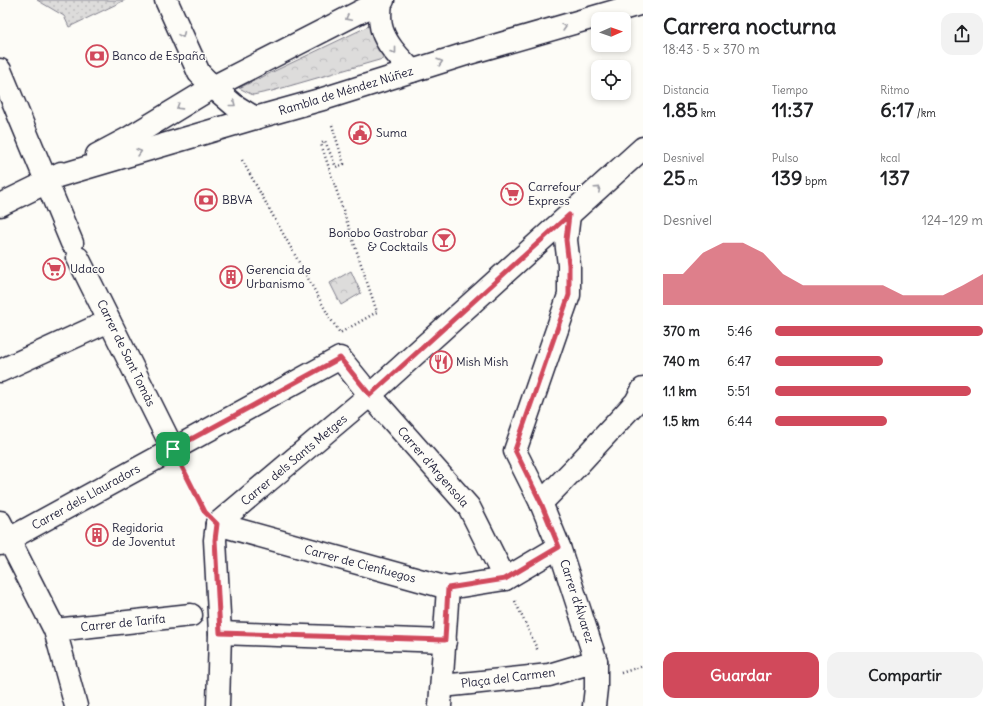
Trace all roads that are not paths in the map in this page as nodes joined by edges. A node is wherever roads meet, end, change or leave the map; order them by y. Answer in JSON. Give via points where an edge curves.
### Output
{"nodes":[{"id":1,"x":166,"y":0,"type":"edge"},
{"id":2,"x":382,"y":1,"type":"edge"},
{"id":3,"x":643,"y":3,"type":"edge"},
{"id":4,"x":602,"y":6,"type":"edge"},
{"id":5,"x":0,"y":70,"type":"edge"},
{"id":6,"x":412,"y":71,"type":"junction"},
{"id":7,"x":213,"y":87,"type":"junction"},
{"id":8,"x":255,"y":118,"type":"junction"},
{"id":9,"x":643,"y":148,"type":"edge"},
{"id":10,"x":47,"y":181,"type":"junction"},
{"id":11,"x":0,"y":205,"type":"edge"},
{"id":12,"x":569,"y":215,"type":"junction"},
{"id":13,"x":109,"y":320,"type":"junction"},
{"id":14,"x":340,"y":358,"type":"joint"},
{"id":15,"x":0,"y":371,"type":"edge"},
{"id":16,"x":643,"y":389,"type":"edge"},
{"id":17,"x":370,"y":395,"type":"junction"},
{"id":18,"x":173,"y":449,"type":"junction"},
{"id":19,"x":541,"y":503,"type":"junction"},
{"id":20,"x":217,"y":524,"type":"junction"},
{"id":21,"x":3,"y":535,"type":"edge"},
{"id":22,"x":559,"y":547,"type":"junction"},
{"id":23,"x":505,"y":579,"type":"junction"},
{"id":24,"x":448,"y":588,"type":"junction"},
{"id":25,"x":191,"y":615,"type":"dead end"},
{"id":26,"x":55,"y":630,"type":"junction"},
{"id":27,"x":220,"y":633,"type":"junction"},
{"id":28,"x":445,"y":640,"type":"junction"},
{"id":29,"x":596,"y":662,"type":"junction"},
{"id":30,"x":441,"y":696,"type":"edge"},
{"id":31,"x":76,"y":706,"type":"edge"},
{"id":32,"x":218,"y":706,"type":"edge"},
{"id":33,"x":594,"y":706,"type":"edge"}],
"edges":[{"from":1,"to":7,"type":"street","one_way":true,"via":[[199,73]]},
{"from":2,"to":6,"type":"street","one_way":true,"via":[[382,30],[388,44]]},
{"from":2,"to":7,"type":"street","name":"Rambla de Méndez Núñez","one_way":true},
{"from":3,"to":4,"type":"street","name":"Rambla de Méndez Núñez"},
{"from":6,"to":4,"type":"street","name":"Rambla de Méndez Núñez","one_way":true},
{"from":5,"to":10,"type":"street","name":"Carrer de Sant Tomàs"},
{"from":6,"to":8,"type":"street","name":"Rambla de Méndez Núñez"},
{"from":7,"to":8,"type":"street","one_way":true,"via":[[234,105]]},
{"from":7,"to":10,"type":"street","name":"Rambla de Méndez Núñez","one_way":true,"via":[[130,138]]},
{"from":10,"to":8,"type":"street","name":"Rambla de Méndez Núñez","one_way":true},
{"from":12,"to":9,"type":"street","name":"Carrer dels Sants Metges","one_way":true},
{"from":10,"to":11,"type":"street","name":"Rambla de Méndez Núñez"},
{"from":10,"to":13,"type":"street","name":"Carrer de Sant Tomàs","via":[[75,250]]},
{"from":12,"to":17,"type":"street","name":"Carrer dels Sants Metges"},
{"from":12,"to":19,"type":"street","name":"Carrer d'Álvarez","via":[[566,240],[569,295],[515,450]]},
{"from":13,"to":15,"type":"street"},
{"from":13,"to":18,"type":"street","name":"Carrer de Sant Tomàs"},
{"from":14,"to":17,"type":"street","name":"Carrer d'Argensola"},
{"from":14,"to":18,"type":"street","name":"Carrer dels Llauradors"},
{"from":16,"to":19,"type":"street","via":[[636,402]]},
{"from":17,"to":20,"type":"street","name":"Carrer dels Sants Metges"},
{"from":17,"to":23,"type":"street","name":"Carrer d'Argensola","via":[[469,507]]},
{"from":18,"to":21,"type":"street","name":"Carrer dels Llauradors"},
{"from":19,"to":22,"type":"street","name":"Carrer d'Álvarez"},
{"from":20,"to":24,"type":"street","name":"Carrer de Cienfuegos"},
{"from":20,"to":27,"type":"street","via":[[215,540]]},
{"from":21,"to":26,"type":"street"},
{"from":22,"to":23,"type":"street"},
{"from":22,"to":29,"type":"street","name":"Carrer d'Álvarez"},
{"from":23,"to":24,"type":"street","name":"Carrer de Cienfuegos"},
{"from":24,"to":28,"type":"street"},
{"from":25,"to":26,"type":"street","name":"Carrer de Tarifa"},
{"from":26,"to":31,"type":"street"},
{"from":27,"to":28,"type":"street"},
{"from":27,"to":32,"type":"street"},
{"from":28,"to":30,"type":"street"},
{"from":29,"to":30,"type":"street","name":"Plaça del Carmen","via":[[549,675]]},
{"from":29,"to":33,"type":"street"}]}
